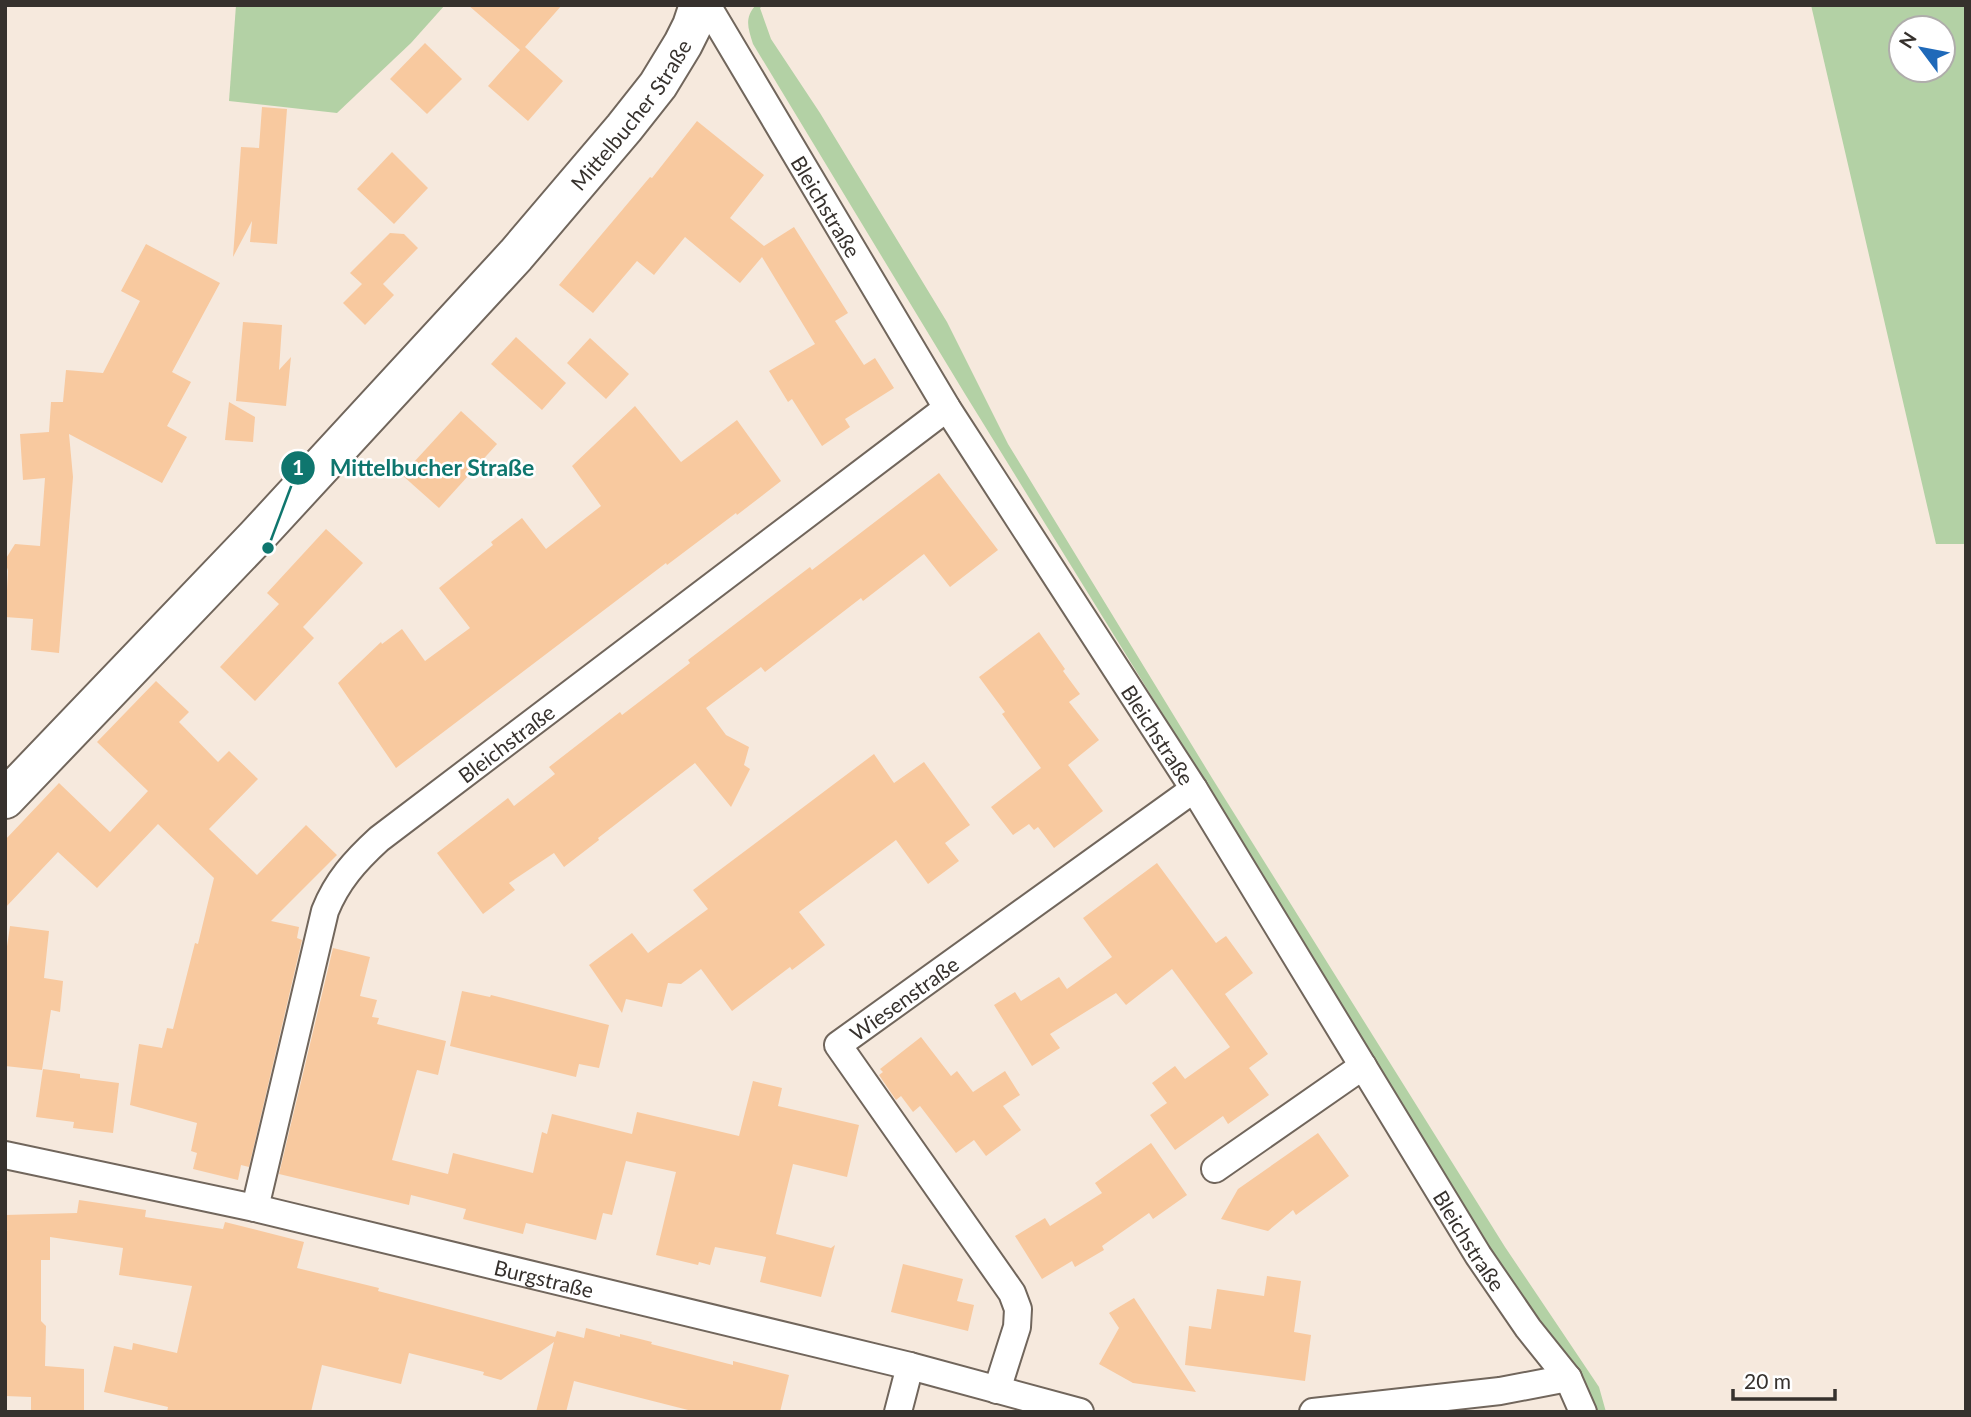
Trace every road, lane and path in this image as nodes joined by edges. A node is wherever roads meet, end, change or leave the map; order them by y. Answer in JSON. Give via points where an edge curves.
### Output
{"nodes":[{"id":1,"x":699,"y":5,"type":"edge"},
{"id":2,"x":707,"y":5,"type":"edge"},
{"id":3,"x":947,"y":408,"type":"junction"},
{"id":4,"x":1194,"y":789,"type":"junction"},
{"id":5,"x":5,"y":799,"type":"edge"},
{"id":6,"x":1363,"y":1066,"type":"junction"},
{"id":7,"x":5,"y":1154,"type":"edge"},
{"id":8,"x":1215,"y":1169,"type":"dead end"},
{"id":9,"x":255,"y":1208,"type":"junction"},
{"id":10,"x":910,"y":1366,"type":"junction"},
{"id":11,"x":1568,"y":1378,"type":"junction"},
{"id":12,"x":997,"y":1390,"type":"junction"},
{"id":13,"x":1380,"y":1408,"type":"edge"},
{"id":14,"x":898,"y":1412,"type":"edge"},
{"id":15,"x":1080,"y":1412,"type":"edge"},
{"id":16,"x":1312,"y":1412,"type":"edge"},
{"id":17,"x":1583,"y":1412,"type":"edge"}],
"edges":[{"from":1,"to":5,"type":"main road","name":"Mittelbucher Straße","via":[[683,44],[658,85],[516,255],[256,537]]},
{"from":2,"to":3,"type":"street","name":"Bleichstraße"},
{"from":3,"to":4,"type":"street","name":"Bleichstraße"},
{"from":3,"to":9,"type":"street","name":"Bleichstraße","via":[[379,839],[346,871],[325,911]]},
{"from":4,"to":6,"type":"street","name":"Bleichstraße"},
{"from":4,"to":12,"type":"street","name":"Wiesenstraße","via":[[838,1045],[1012,1293],[1018,1309],[1017,1327]]},
{"from":6,"to":8,"type":"street"},
{"from":6,"to":11,"type":"street","name":"Bleichstraße","via":[[1478,1255]]},
{"from":7,"to":9,"type":"street","name":"Burgstraße"},
{"from":9,"to":10,"type":"street","name":"Burgstraße"},
{"from":10,"to":12,"type":"street","name":"Burgstraße"},
{"from":10,"to":14,"type":"street"},
{"from":11,"to":13,"type":"street"},
{"from":11,"to":17,"type":"street","name":"Bleichstraße"},
{"from":12,"to":15,"type":"street","name":"Burgstraße"},
{"from":13,"to":16,"type":"street"}]}
